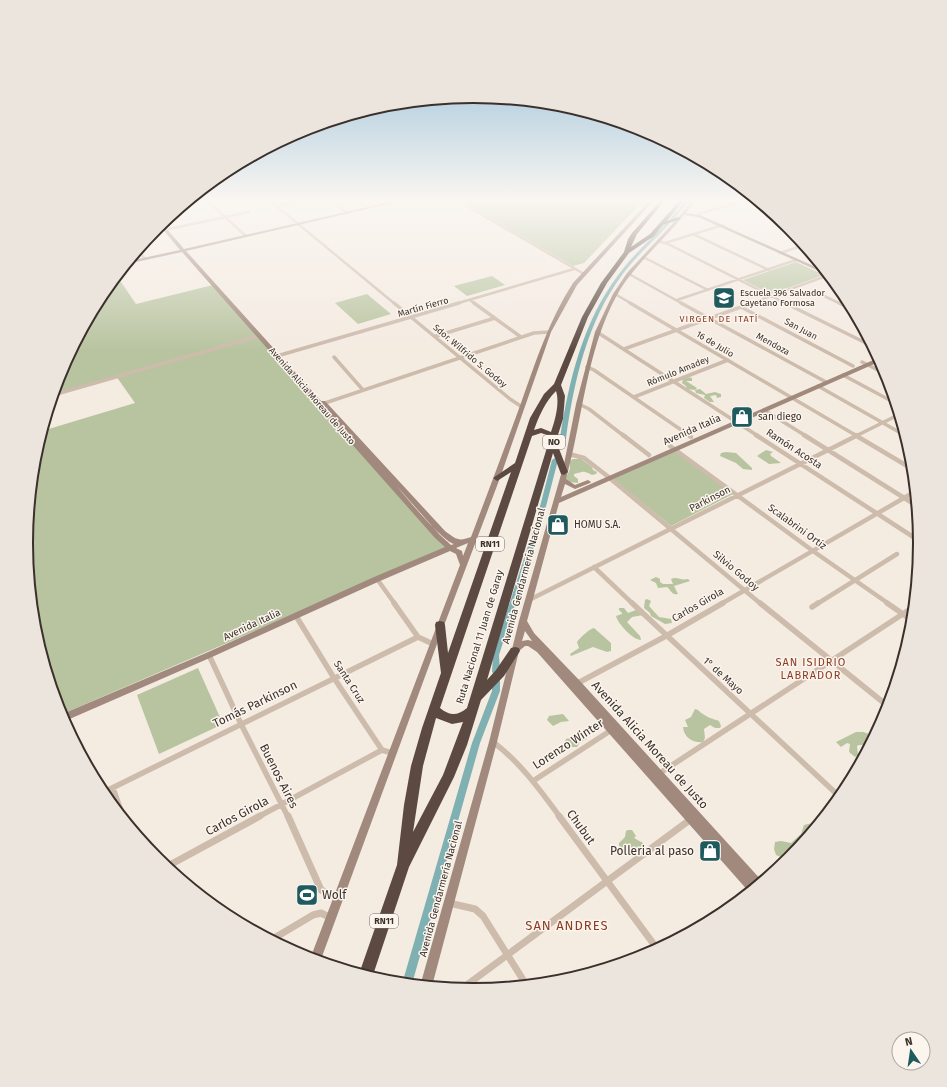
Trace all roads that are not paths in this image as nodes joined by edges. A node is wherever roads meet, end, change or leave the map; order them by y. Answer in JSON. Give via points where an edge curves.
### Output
{"nodes":[{"id":1,"x":185,"y":250,"type":"junction"},
{"id":2,"x":330,"y":250,"type":"edge"},
{"id":3,"x":541,"y":250,"type":"edge"},
{"id":4,"x":606,"y":250,"type":"edge"},
{"id":5,"x":630,"y":250,"type":"edge"},
{"id":6,"x":650,"y":250,"type":"edge"},
{"id":7,"x":678,"y":250,"type":"edge"},
{"id":8,"x":726,"y":250,"type":"edge"},
{"id":9,"x":777,"y":250,"type":"edge"},
{"id":10,"x":789,"y":250,"type":"edge"},
{"id":11,"x":627,"y":252,"type":"joint"},
{"id":12,"x":782,"y":252,"type":"junction"},
{"id":13,"x":141,"y":254,"type":"edge"},
{"id":14,"x":642,"y":258,"type":"junction"},
{"id":15,"x":145,"y":259,"type":"junction"},
{"id":16,"x":796,"y":260,"type":"junction"},
{"id":17,"x":135,"y":261,"type":"edge"},
{"id":18,"x":815,"y":265,"type":"edge"},
{"id":19,"x":574,"y":269,"type":"junction"},
{"id":20,"x":769,"y":270,"type":"junction"},
{"id":21,"x":819,"y":271,"type":"edge"},
{"id":22,"x":584,"y":274,"type":"junction"},
{"id":23,"x":629,"y":274,"type":"junction"},
{"id":24,"x":824,"y":277,"type":"edge"},
{"id":25,"x":738,"y":280,"type":"junction"},
{"id":26,"x":708,"y":290,"type":"junction"},
{"id":27,"x":615,"y":294,"type":"junction"},
{"id":28,"x":820,"y":294,"type":"dead end"},
{"id":29,"x":771,"y":296,"type":"junction"},
{"id":30,"x":470,"y":300,"type":"junction"},
{"id":31,"x":677,"y":300,"type":"junction"},
{"id":32,"x":844,"y":305,"type":"edge"},
{"id":33,"x":741,"y":307,"type":"junction"},
{"id":34,"x":413,"y":317,"type":"junction"},
{"id":35,"x":495,"y":318,"type":"junction"},
{"id":36,"x":709,"y":318,"type":"junction"},
{"id":37,"x":677,"y":329,"type":"junction"},
{"id":38,"x":549,"y":332,"type":"junction"},
{"id":39,"x":597,"y":332,"type":"junction"},
{"id":40,"x":259,"y":336,"type":"junction"},
{"id":41,"x":436,"y":336,"type":"junction"},
{"id":42,"x":521,"y":337,"type":"junction"},
{"id":43,"x":866,"y":343,"type":"edge"},
{"id":44,"x":624,"y":349,"type":"junction"},
{"id":45,"x":279,"y":356,"type":"junction"},
{"id":46,"x":334,"y":357,"type":"dead end"},
{"id":47,"x":461,"y":357,"type":"junction"},
{"id":48,"x":873,"y":358,"type":"edge"},
{"id":49,"x":728,"y":360,"type":"junction"},
{"id":50,"x":874,"y":361,"type":"edge"},
{"id":51,"x":865,"y":363,"type":"junction"},
{"id":52,"x":853,"y":366,"type":"junction"},
{"id":53,"x":587,"y":367,"type":"junction"},
{"id":54,"x":878,"y":370,"type":"edge"},
{"id":55,"x":842,"y":375,"type":"junction"},
{"id":56,"x":674,"y":381,"type":"junction"},
{"id":57,"x":824,"y":381,"type":"junction"},
{"id":58,"x":557,"y":384,"type":"junction"},
{"id":59,"x":818,"y":386,"type":"junction"},
{"id":60,"x":363,"y":390,"type":"junction"},
{"id":61,"x":60,"y":393,"type":"edge"},
{"id":62,"x":790,"y":396,"type":"junction"},
{"id":63,"x":634,"y":397,"type":"junction"},
{"id":64,"x":890,"y":401,"type":"edge"},
{"id":65,"x":322,"y":404,"type":"junction"},
{"id":66,"x":579,"y":404,"type":"junction"},
{"id":67,"x":522,"y":407,"type":"junction"},
{"id":68,"x":764,"y":410,"type":"junction"},
{"id":69,"x":895,"y":416,"type":"edge"},
{"id":70,"x":734,"y":420,"type":"junction"},
{"id":71,"x":883,"y":422,"type":"junction"},
{"id":72,"x":900,"y":432,"type":"edge"},
{"id":73,"x":529,"y":434,"type":"junction"},
{"id":74,"x":857,"y":435,"type":"junction"},
{"id":75,"x":692,"y":437,"type":"junction"},
{"id":76,"x":553,"y":441,"type":"junction"},
{"id":77,"x":672,"y":448,"type":"junction"},
{"id":78,"x":828,"y":450,"type":"junction"},
{"id":79,"x":569,"y":454,"type":"junction"},
{"id":80,"x":649,"y":455,"type":"junction"},
{"id":81,"x":518,"y":464,"type":"junction"},
{"id":82,"x":800,"y":464,"type":"junction"},
{"id":83,"x":907,"y":466,"type":"edge"},
{"id":84,"x":563,"y":476,"type":"junction"},
{"id":85,"x":608,"y":476,"type":"junction"},
{"id":86,"x":497,"y":478,"type":"junction"},
{"id":87,"x":911,"y":494,"type":"edge"},
{"id":88,"x":738,"y":495,"type":"junction"},
{"id":89,"x":904,"y":498,"type":"junction"},
{"id":90,"x":556,"y":502,"type":"junction"},
{"id":91,"x":912,"y":503,"type":"edge"},
{"id":92,"x":877,"y":513,"type":"junction"},
{"id":93,"x":671,"y":528,"type":"junction"},
{"id":94,"x":914,"y":537,"type":"edge"},
{"id":95,"x":474,"y":538,"type":"junction"},
{"id":96,"x":462,"y":542,"type":"junction"},
{"id":97,"x":449,"y":547,"type":"junction"},
{"id":98,"x":813,"y":551,"type":"junction"},
{"id":99,"x":897,"y":554,"type":"dead end"},
{"id":100,"x":463,"y":565,"type":"junction"},
{"id":101,"x":594,"y":567,"type":"junction"},
{"id":102,"x":378,"y":578,"type":"junction"},
{"id":103,"x":855,"y":579,"type":"junction"},
{"id":104,"x":744,"y":590,"type":"junction"},
{"id":105,"x":529,"y":600,"type":"junction"},
{"id":106,"x":812,"y":607,"type":"dead end"},
{"id":107,"x":909,"y":610,"type":"edge"},
{"id":108,"x":903,"y":614,"type":"junction"},
{"id":109,"x":296,"y":616,"type":"junction"},
{"id":110,"x":908,"y":617,"type":"edge"},
{"id":111,"x":523,"y":621,"type":"junction"},
{"id":112,"x":440,"y":625,"type":"junction"},
{"id":113,"x":666,"y":636,"type":"junction"},
{"id":114,"x":418,"y":637,"type":"junction"},
{"id":115,"x":432,"y":644,"type":"junction"},
{"id":116,"x":515,"y":651,"type":"junction"},
{"id":117,"x":209,"y":655,"type":"junction"},
{"id":118,"x":833,"y":661,"type":"junction"},
{"id":119,"x":445,"y":676,"type":"junction"},
{"id":120,"x":334,"y":678,"type":"junction"},
{"id":121,"x":574,"y":685,"type":"junction"},
{"id":122,"x":475,"y":699,"type":"junction"},
{"id":123,"x":884,"y":703,"type":"edge"},
{"id":124,"x":434,"y":709,"type":"junction"},
{"id":125,"x":472,"y":711,"type":"junction"},
{"id":126,"x":752,"y":714,"type":"junction"},
{"id":127,"x":68,"y":715,"type":"edge"},
{"id":128,"x":241,"y":724,"type":"junction"},
{"id":129,"x":614,"y":728,"type":"junction"},
{"id":130,"x":494,"y":742,"type":"junction"},
{"id":131,"x":382,"y":750,"type":"junction"},
{"id":132,"x":392,"y":753,"type":"junction"},
{"id":133,"x":656,"y":775,"type":"junction"},
{"id":134,"x":533,"y":780,"type":"junction"},
{"id":135,"x":113,"y":788,"type":"junction"},
{"id":136,"x":108,"y":790,"type":"edge"},
{"id":137,"x":836,"y":793,"type":"edge"},
{"id":138,"x":119,"y":804,"type":"edge"},
{"id":139,"x":282,"y":804,"type":"junction"},
{"id":140,"x":693,"y":817,"type":"junction"},
{"id":141,"x":171,"y":864,"type":"edge"},
{"id":142,"x":403,"y":865,"type":"junction"},
{"id":143,"x":607,"y":882,"type":"junction"},
{"id":144,"x":753,"y":884,"type":"edge"},
{"id":145,"x":338,"y":898,"type":"junction"},
{"id":146,"x":449,"y":903,"type":"junction"},
{"id":147,"x":331,"y":918,"type":"junction"},
{"id":148,"x":276,"y":937,"type":"edge"},
{"id":149,"x":654,"y":945,"type":"edge"},
{"id":150,"x":508,"y":954,"type":"junction"},
{"id":151,"x":317,"y":955,"type":"edge"},
{"id":152,"x":368,"y":971,"type":"edge"},
{"id":153,"x":427,"y":981,"type":"edge"},
{"id":154,"x":524,"y":981,"type":"edge"},
{"id":155,"x":468,"y":984,"type":"edge"}],
"edges":[{"from":1,"to":15,"type":"main road"},
{"from":1,"to":40,"type":"main road","name":"Avenida Alicia Moreau de Justo"},
{"from":1,"to":45,"type":"main road","name":"Avenida Alicia Moreau de Justo"},
{"from":2,"to":34,"type":"street","name":"Sdor. Wilfrido S. Godoy"},
{"from":3,"to":19,"type":"street"},
{"from":4,"to":22,"type":"main road"},
{"from":5,"to":11,"type":"highway","name":"Ruta Nacional 11 Juan de Garay","number":"RN11"},
{"from":6,"to":14,"type":"main road","name":"Avenida Gendarmería Nacional"},
{"from":7,"to":25,"type":"street"},
{"from":8,"to":20,"type":"street"},
{"from":9,"to":12,"type":"main road"},
{"from":10,"to":12,"type":"street"},
{"from":11,"to":58,"type":"highway","name":"Ruta Nacional 11 Juan de Garay","number":"RN11","via":[[590,306]]},
{"from":12,"to":16,"type":"main road"},
{"from":12,"to":18,"type":"main road"},
{"from":13,"to":15,"type":"street"},
{"from":14,"to":23,"type":"main road","name":"Avenida Gendarmería Nacional"},
{"from":14,"to":26,"type":"street"},
{"from":15,"to":17,"type":"main road"},
{"from":16,"to":20,"type":"street"},
{"from":16,"to":21,"type":"main road"},
{"from":19,"to":22,"type":"street"},
{"from":19,"to":30,"type":"street","name":"Martín Fierro"},
{"from":20,"to":25,"type":"street"},
{"from":22,"to":38,"type":"main road","via":[[568,295]]},
{"from":23,"to":27,"type":"main road","name":"Avenida Gendarmería Nacional"},
{"from":23,"to":31,"type":"street","name":"Mendoza"},
{"from":24,"to":29,"type":"street"},
{"from":25,"to":26,"type":"street"},
{"from":25,"to":29,"type":"street"},
{"from":26,"to":31,"type":"street"},
{"from":27,"to":37,"type":"street","name":"16 de Julio"},
{"from":27,"to":39,"type":"main road","name":"Avenida Gendarmería Nacional"},
{"from":28,"to":32,"type":"street"},
{"from":29,"to":33,"type":"street"},
{"from":29,"to":43,"type":"street"},
{"from":30,"to":34,"type":"street","name":"Martín Fierro"},
{"from":30,"to":35,"type":"street"},
{"from":31,"to":36,"type":"street","name":"Mendoza"},
{"from":33,"to":36,"type":"street"},
{"from":33,"to":52,"type":"street","name":"San Juan"},
{"from":34,"to":41,"type":"street","name":"Sdor. Wilfrido S. Godoy"},
{"from":34,"to":45,"type":"street","name":"Martín Fierro"},
{"from":35,"to":41,"type":"street"},
{"from":35,"to":42,"type":"street"},
{"from":36,"to":37,"type":"street"},
{"from":36,"to":57,"type":"street","name":"Mendoza"},
{"from":37,"to":44,"type":"street"},
{"from":37,"to":49,"type":"street","name":"16 de Julio"},
{"from":38,"to":42,"type":"street"},
{"from":38,"to":67,"type":"main road"},
{"from":39,"to":44,"type":"street","name":"Ramón Acosta"},
{"from":39,"to":53,"type":"main road","name":"Avenida Gendarmería Nacional"},
{"from":40,"to":45,"type":"main road","name":"Avenida Alicia Moreau de Justo"},
{"from":40,"to":61,"type":"street"},
{"from":41,"to":47,"type":"street","name":"Sdor. Wilfrido S. Godoy"},
{"from":42,"to":47,"type":"street"},
{"from":44,"to":56,"type":"street","name":"Ramón Acosta"},
{"from":45,"to":65,"type":"main road","name":"Avenida Alicia Moreau de Justo"},
{"from":46,"to":60,"type":"street"},
{"from":47,"to":60,"type":"street"},
{"from":47,"to":67,"type":"street","name":"Sdor. Wilfrido S. Godoy"},
{"from":48,"to":51,"type":"main road","name":"Avenida Italia"},
{"from":49,"to":56,"type":"street","name":"Rómulo Amadey"},
{"from":49,"to":62,"type":"street","name":"16 de Julio"},
{"from":50,"to":51,"type":"main road","name":"Avenida Italia"},
{"from":51,"to":52,"type":"main road","name":"Avenida Italia"},
{"from":51,"to":54,"type":"street"},
{"from":51,"to":55,"type":"main road","name":"Avenida Italia"},
{"from":52,"to":57,"type":"main road","name":"Avenida Italia"},
{"from":53,"to":63,"type":"street"},
{"from":53,"to":66,"type":"main road","name":"Avenida Gendarmería Nacional"},
{"from":55,"to":57,"type":"main road","name":"Avenida Italia"},
{"from":55,"to":64,"type":"street"},
{"from":56,"to":63,"type":"street","name":"Rómulo Amadey"},
{"from":56,"to":70,"type":"street","name":"Ramón Acosta"},
{"from":57,"to":59,"type":"main road","name":"Avenida Italia"},
{"from":57,"to":62,"type":"main road","name":"Avenida Italia"},
{"from":58,"to":73,"type":"highway","name":"Ruta Nacional 11 Juan de Garay","number":"RN11","via":[[534,418]]},
{"from":58,"to":76,"type":"highway","name":"Ruta Nacional 11 Juan de Garay","number":"RN11","via":[[561,396],[559,419]]},
{"from":59,"to":62,"type":"main road","name":"Avenida Italia"},
{"from":59,"to":71,"type":"street"},
{"from":60,"to":65,"type":"street"},
{"from":62,"to":68,"type":"main road","name":"Avenida Italia"},
{"from":62,"to":70,"type":"main road","name":"Avenida Italia"},
{"from":62,"to":74,"type":"street","name":"16 de Julio"},
{"from":63,"to":75,"type":"street"},
{"from":65,"to":96,"type":"main road","name":"Avenida Alicia Moreau de Justo","via":[[443,533],[453,541]]},
{"from":65,"to":97,"type":"main road","name":"Avenida Alicia Moreau de Justo"},
{"from":66,"to":79,"type":"main road","name":"Avenida Gendarmería Nacional"},
{"from":66,"to":80,"type":"street"},
{"from":67,"to":86,"type":"main road"},
{"from":68,"to":70,"type":"main road","name":"Avenida Italia"},
{"from":68,"to":78,"type":"street"},
{"from":69,"to":71,"type":"street","name":"Parkinson"},
{"from":70,"to":75,"type":"main road","name":"Avenida Italia"},
{"from":70,"to":77,"type":"main road","name":"Avenida Italia"},
{"from":70,"to":82,"type":"street","name":"Ramón Acosta"},
{"from":71,"to":72,"type":"street"},
{"from":71,"to":74,"type":"street","name":"Parkinson"},
{"from":73,"to":76,"type":"highway","number":"NO","via":[[542,430],[550,434]]},
{"from":73,"to":81,"type":"highway","name":"Ruta Nacional 11 Juan de Garay","number":"RN11"},
{"from":74,"to":78,"type":"street","name":"Parkinson"},
{"from":74,"to":83,"type":"street","name":"16 de Julio"},
{"from":75,"to":77,"type":"main road","name":"Avenida Italia"},
{"from":76,"to":84,"type":"highway","number":"NO"},
{"from":76,"to":122,"type":"highway","name":"Ruta Nacional 11 Juan de Garay","number":"RN11"},
{"from":77,"to":80,"type":"main road","name":"Avenida Italia"},
{"from":77,"to":85,"type":"main road","name":"Avenida Italia"},
{"from":77,"to":88,"type":"street","name":"Scalabrini Ortiz"},
{"from":78,"to":82,"type":"street","name":"Parkinson"},
{"from":78,"to":89,"type":"street"},
{"from":79,"to":84,"type":"main road","name":"Avenida Gendarmería Nacional"},
{"from":79,"to":85,"type":"street","name":"Silvio Godoy","via":[[584,458]]},
{"from":80,"to":85,"type":"main road","name":"Avenida Italia"},
{"from":81,"to":86,"type":"highway"},
{"from":81,"to":119,"type":"highway","name":"Ruta Nacional 11 Juan de Garay","number":"RN11"},
{"from":82,"to":88,"type":"street","name":"Parkinson"},
{"from":82,"to":92,"type":"street","name":"Ramón Acosta"},
{"from":84,"to":85,"type":"main road","name":"Avenida Italia","via":[[574,487]]},
{"from":84,"to":90,"type":"main road","name":"Avenida Gendarmería Nacional"},
{"from":85,"to":90,"type":"main road","name":"Avenida Italia"},
{"from":85,"to":93,"type":"street","name":"Silvio Godoy"},
{"from":86,"to":95,"type":"main road"},
{"from":87,"to":89,"type":"street","name":"Carlos Girola"},
{"from":88,"to":93,"type":"street","name":"Parkinson"},
{"from":88,"to":98,"type":"street","name":"Scalabrini Ortiz"},
{"from":89,"to":91,"type":"street"},
{"from":89,"to":92,"type":"street","name":"Carlos Girola"},
{"from":90,"to":105,"type":"main road","name":"Avenida Gendarmería Nacional"},
{"from":92,"to":94,"type":"street","name":"Ramón Acosta"},
{"from":92,"to":98,"type":"street","name":"Carlos Girola"},
{"from":93,"to":101,"type":"street","name":"Parkinson"},
{"from":93,"to":104,"type":"street","name":"Silvio Godoy"},
{"from":95,"to":96,"type":"main road","name":"Avenida Italia"},
{"from":95,"to":100,"type":"main road"},
{"from":96,"to":97,"type":"main road","name":"Avenida Italia"},
{"from":97,"to":100,"type":"main road","name":"Avenida Alicia Moreau de Justo","via":[[460,553]]},
{"from":97,"to":102,"type":"main road","name":"Avenida Italia"},
{"from":98,"to":103,"type":"street","name":"Scalabrini Ortiz"},
{"from":98,"to":104,"type":"street","name":"Carlos Girola"},
{"from":99,"to":103,"type":"street"},
{"from":100,"to":112,"type":"main road"},
{"from":101,"to":105,"type":"street","name":"Parkinson"},
{"from":101,"to":113,"type":"street","name":"1° de Mayo"},
{"from":102,"to":109,"type":"main road","name":"Avenida Italia"},
{"from":102,"to":114,"type":"street"},
{"from":103,"to":106,"type":"street"},
{"from":103,"to":108,"type":"street","name":"Scalabrini Ortiz"},
{"from":104,"to":113,"type":"street","name":"Carlos Girola"},
{"from":104,"to":118,"type":"street","name":"Silvio Godoy"},
{"from":105,"to":111,"type":"main road","name":"Avenida Gendarmería Nacional"},
{"from":107,"to":108,"type":"street"},
{"from":108,"to":110,"type":"street","name":"Scalabrini Ortiz"},
{"from":108,"to":118,"type":"street"},
{"from":109,"to":117,"type":"main road","name":"Avenida Italia"},
{"from":109,"to":120,"type":"street","name":"Santa Cruz"},
{"from":111,"to":116,"type":"main road","name":"Avenida Gendarmería Nacional"},
{"from":111,"to":121,"type":"main road","name":"Avenida Alicia Moreau de Justo","via":[[531,635]]},
{"from":112,"to":115,"type":"main road"},
{"from":112,"to":119,"type":"highway"},
{"from":113,"to":121,"type":"street","name":"Carlos Girola"},
{"from":113,"to":126,"type":"street","name":"1° de Mayo"},
{"from":114,"to":115,"type":"street"},
{"from":114,"to":120,"type":"street","name":"Tomás Parkinson"},
{"from":115,"to":132,"type":"main road"},
{"from":116,"to":121,"type":"main road","name":"Avenida Alicia Moreau de Justo","via":[[520,644],[531,643]]},
{"from":116,"to":122,"type":"highway","via":[[500,673]]},
{"from":116,"to":130,"type":"main road","name":"Avenida Gendarmería Nacional"},
{"from":117,"to":127,"type":"main road","name":"Avenida Italia"},
{"from":117,"to":128,"type":"street","name":"Buenos Aires"},
{"from":118,"to":123,"type":"street","name":"Silvio Godoy"},
{"from":118,"to":126,"type":"street"},
{"from":119,"to":124,"type":"highway","name":"Ruta Nacional 11 Juan de Garay","number":"RN11"},
{"from":120,"to":128,"type":"street","name":"Tomás Parkinson"},
{"from":120,"to":131,"type":"street","name":"Santa Cruz"},
{"from":121,"to":129,"type":"main road","name":"Avenida Alicia Moreau de Justo"},
{"from":122,"to":125,"type":"highway","name":"Ruta Nacional 11 Juan de Garay","number":"RN11"},
{"from":124,"to":125,"type":"highway","via":[[441,716],[452,719],[465,716]]},
{"from":124,"to":142,"type":"highway","name":"Ruta Nacional 11 Juan de Garay","number":"RN11","via":[[425,731],[412,785]]},
{"from":125,"to":142,"type":"highway","name":"Ruta Nacional 11 Juan de Garay","number":"RN11","via":[[448,777]]},
{"from":126,"to":133,"type":"street"},
{"from":126,"to":137,"type":"street","name":"1° de Mayo"},
{"from":128,"to":135,"type":"street","name":"Tomás Parkinson"},
{"from":128,"to":139,"type":"street","name":"Buenos Aires"},
{"from":129,"to":133,"type":"main road","name":"Avenida Alicia Moreau de Justo"},
{"from":129,"to":134,"type":"street","name":"Lorenzo Winter"},
{"from":130,"to":134,"type":"street","name":"Chubut"},
{"from":130,"to":146,"type":"main road","name":"Avenida Gendarmería Nacional"},
{"from":131,"to":132,"type":"street"},
{"from":131,"to":139,"type":"street","name":"Carlos Girola"},
{"from":132,"to":145,"type":"main road"},
{"from":133,"to":140,"type":"main road","name":"Avenida Alicia Moreau de Justo"},
{"from":134,"to":143,"type":"street","name":"Chubut"},
{"from":135,"to":136,"type":"street","name":"Tomás Parkinson"},
{"from":135,"to":138,"type":"street"},
{"from":139,"to":141,"type":"street","name":"Carlos Girola"},
{"from":139,"to":145,"type":"street","name":"Buenos Aires","via":[[321,890]]},
{"from":140,"to":143,"type":"street"},
{"from":140,"to":144,"type":"main road","name":"Avenida Alicia Moreau de Justo"},
{"from":142,"to":152,"type":"highway","name":"Ruta Nacional 11 Juan de Garay","number":"RN11"},
{"from":143,"to":149,"type":"street","name":"Chubut"},
{"from":143,"to":150,"type":"street"},
{"from":145,"to":147,"type":"main road"},
{"from":146,"to":150,"type":"street","via":[[479,912]]},
{"from":146,"to":153,"type":"main road","name":"Avenida Gendarmería Nacional"},
{"from":147,"to":148,"type":"street","via":[[322,913],[313,915]]},
{"from":147,"to":151,"type":"main road"},
{"from":150,"to":154,"type":"street"},
{"from":150,"to":155,"type":"street"}]}
